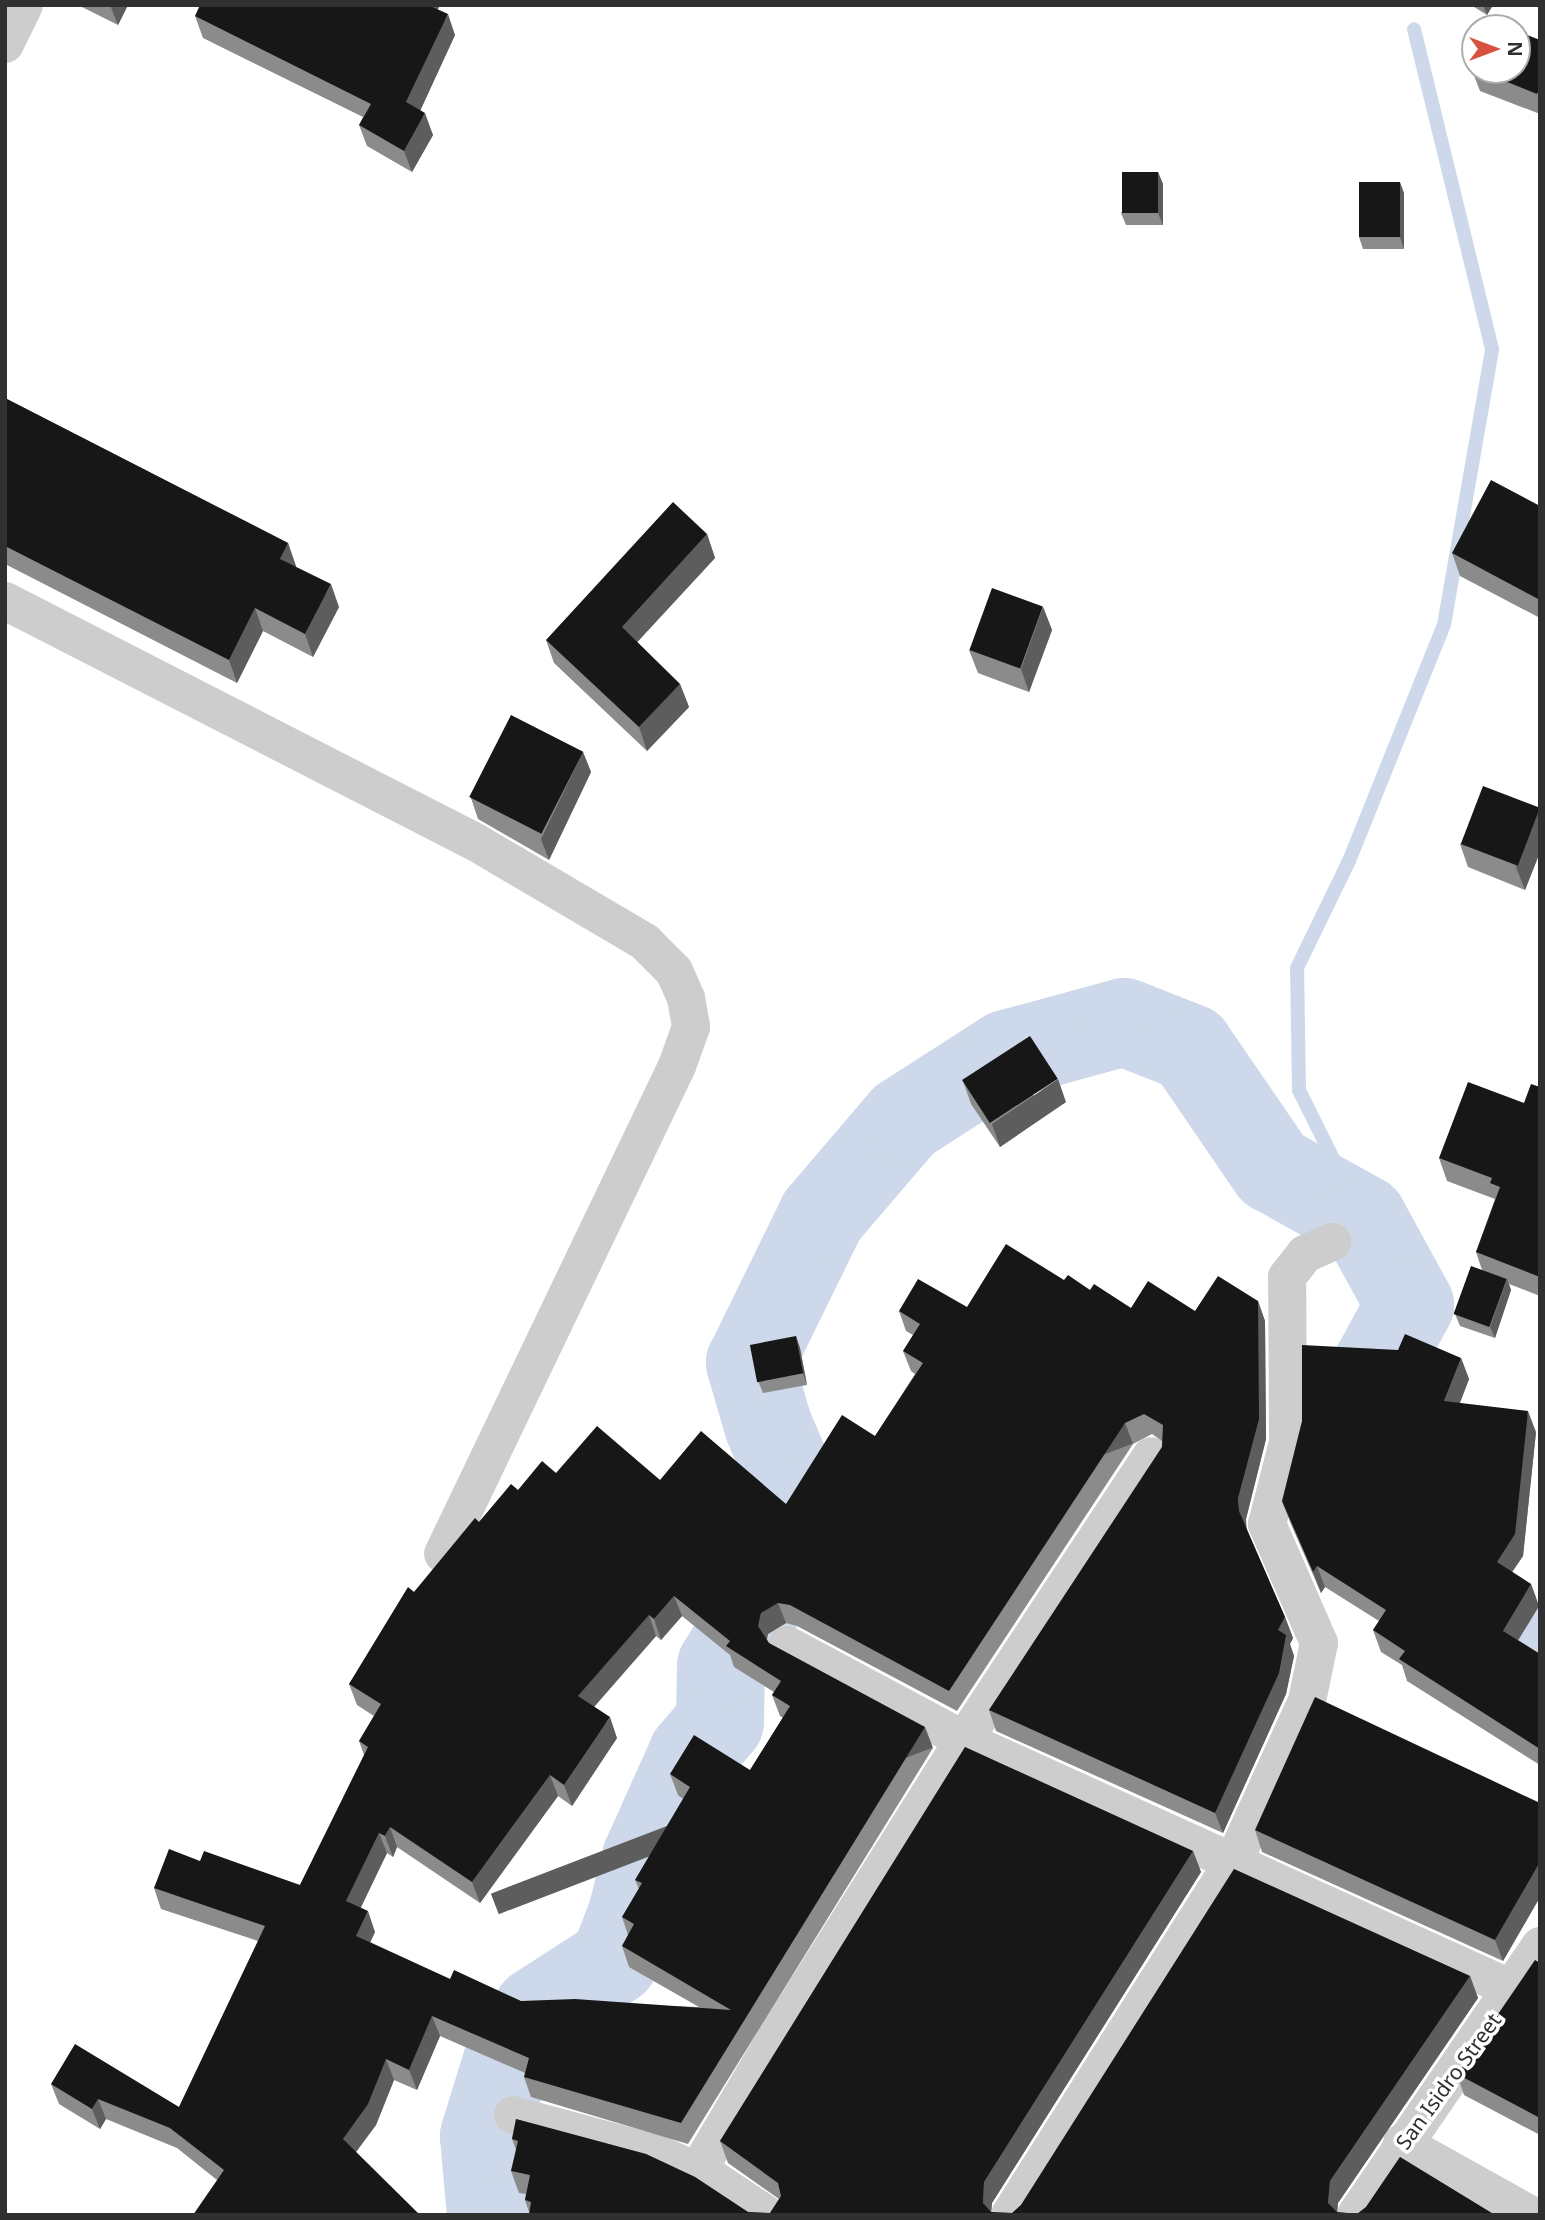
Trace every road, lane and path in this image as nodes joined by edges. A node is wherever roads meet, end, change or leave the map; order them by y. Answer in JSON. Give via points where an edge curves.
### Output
{"nodes":[{"id":1,"x":24,"y":5,"type":"edge"},
{"id":2,"x":5,"y":44,"type":"edge"},
{"id":3,"x":5,"y":601,"type":"edge"},
{"id":4,"x":1332,"y":1241,"type":"dead end"},
{"id":5,"x":1151,"y":1456,"type":"dead end"},
{"id":6,"x":443,"y":1554,"type":"edge"},
{"id":7,"x":787,"y":1645,"type":"dead end"},
{"id":8,"x":964,"y":1740,"type":"junction"},
{"id":9,"x":1234,"y":1861,"type":"junction"},
{"id":10,"x":1540,"y":1946,"type":"edge"},
{"id":11,"x":1514,"y":1990,"type":"junction"},
{"id":12,"x":513,"y":2115,"type":"dead end"},
{"id":13,"x":1402,"y":2143,"type":"junction"},
{"id":14,"x":697,"y":2172,"type":"junction"},
{"id":15,"x":767,"y":2215,"type":"edge"},
{"id":16,"x":1010,"y":2215,"type":"edge"},
{"id":17,"x":1356,"y":2215,"type":"edge"},
{"id":18,"x":1531,"y":2215,"type":"edge"}],
"edges":[{"from":1,"to":2,"type":"street"},
{"from":3,"to":6,"type":"street","via":[[477,843],[645,942],[674,971],[686,998],[691,1027],[677,1066]]},
{"from":4,"to":9,"type":"street","via":[[1305,1254],[1287,1278],[1288,1442],[1267,1524],[1319,1643],[1307,1701]]},
{"from":5,"to":8,"type":"street"},
{"from":7,"to":8,"type":"street"},
{"from":8,"to":9,"type":"street"},
{"from":8,"to":14,"type":"street"},
{"from":9,"to":11,"type":"street"},
{"from":9,"to":16,"type":"street"},
{"from":10,"to":11,"type":"street","name":"San Isidro Street"},
{"from":11,"to":13,"type":"street","name":"San Isidro Street"},
{"from":12,"to":14,"type":"street","via":[[624,2143]]},
{"from":13,"to":17,"type":"street","name":"San Isidro Street"},
{"from":13,"to":18,"type":"street"},
{"from":14,"to":15,"type":"street"}]}
